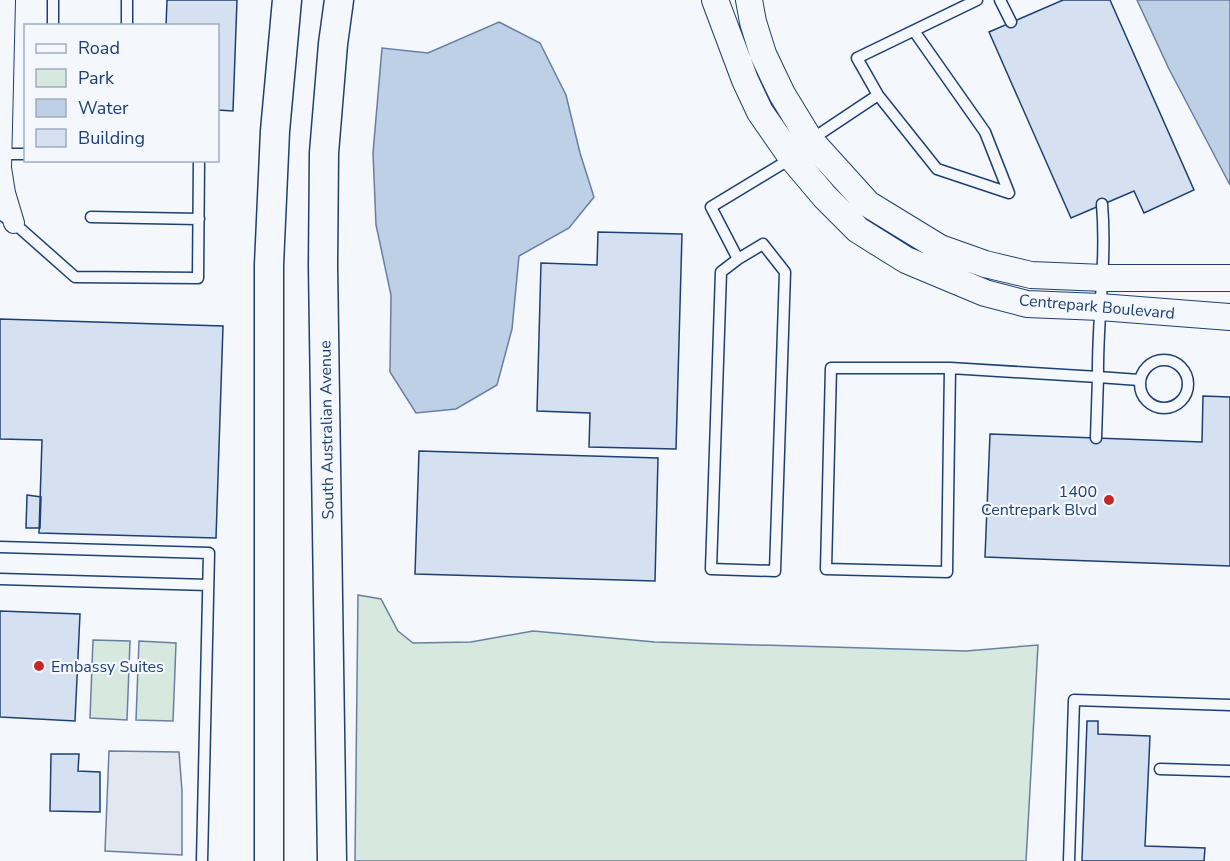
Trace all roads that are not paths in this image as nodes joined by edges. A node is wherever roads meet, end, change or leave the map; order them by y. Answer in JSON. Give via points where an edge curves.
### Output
{"nodes":[{"id":1,"x":5,"y":0,"type":"edge"},
{"id":2,"x":53,"y":0,"type":"edge"},
{"id":3,"x":127,"y":0,"type":"edge"},
{"id":4,"x":287,"y":0,"type":"edge"},
{"id":5,"x":339,"y":0,"type":"edge"},
{"id":6,"x":715,"y":0,"type":"edge"},
{"id":7,"x":749,"y":0,"type":"edge"},
{"id":8,"x":977,"y":0,"type":"edge"},
{"id":9,"x":1000,"y":0,"type":"edge"},
{"id":10,"x":1011,"y":22,"type":"dead end"},
{"id":11,"x":53,"y":24,"type":"edge"},
{"id":12,"x":127,"y":24,"type":"edge"},
{"id":13,"x":914,"y":31,"type":"junction"},
{"id":14,"x":878,"y":95,"type":"junction"},
{"id":15,"x":810,"y":140,"type":"junction"},
{"id":16,"x":0,"y":154,"type":"edge"},
{"id":17,"x":24,"y":154,"type":"edge"},
{"id":18,"x":792,"y":158,"type":"junction"},
{"id":19,"x":199,"y":162,"type":"edge"},
{"id":20,"x":1102,"y":204,"type":"dead end"},
{"id":21,"x":91,"y":217,"type":"dead end"},
{"id":22,"x":199,"y":219,"type":"junction"},
{"id":23,"x":5,"y":222,"type":"edge"},
{"id":24,"x":738,"y":259,"type":"junction"},
{"id":25,"x":1104,"y":278,"type":"junction"},
{"id":26,"x":1230,"y":278,"type":"edge"},
{"id":27,"x":1100,"y":307,"type":"junction"},
{"id":28,"x":1230,"y":317,"type":"edge"},
{"id":29,"x":950,"y":368,"type":"junction"},
{"id":30,"x":1098,"y":376,"type":"junction"},
{"id":31,"x":1139,"y":380,"type":"junction"},
{"id":32,"x":1096,"y":438,"type":"dead end"},
{"id":33,"x":0,"y":547,"type":"edge"},
{"id":34,"x":0,"y":579,"type":"edge"},
{"id":35,"x":208,"y":585,"type":"junction"},
{"id":36,"x":1230,"y":705,"type":"edge"},
{"id":37,"x":1160,"y":769,"type":"dead end"},
{"id":38,"x":1230,"y":771,"type":"edge"},
{"id":39,"x":202,"y":861,"type":"edge"},
{"id":40,"x":269,"y":861,"type":"edge"},
{"id":41,"x":332,"y":861,"type":"edge"},
{"id":42,"x":1069,"y":861,"type":"edge"}],
"edges":[{"from":1,"to":16,"type":"street"},
{"from":2,"to":11,"type":"lane"},
{"from":3,"to":12,"type":"lane"},
{"from":4,"to":40,"type":"main road","via":[[275,131],[269,264]]},
{"from":5,"to":41,"type":"main road","name":"South Australian Avenue","via":[[324,153],[323,254]]},
{"from":6,"to":18,"type":"street","name":"Centrepark Boulevard","via":[[760,112]]},
{"from":7,"to":15,"type":"street","name":"Centrepark Boulevard","via":[[763,54]]},
{"from":8,"to":13,"type":"lane"},
{"from":9,"to":10,"type":"lane"},
{"from":13,"to":14,"type":"lane","via":[[857,58]]},
{"from":13,"to":14,"type":"lane","via":[[985,132],[1009,193],[937,170]]},
{"from":14,"to":15,"type":"lane"},
{"from":15,"to":18,"type":"lane"},
{"from":15,"to":25,"type":"street","name":"Centrepark Boulevard","via":[[868,204],[940,248],[1031,275]]},
{"from":16,"to":17,"type":"lane"},
{"from":16,"to":23,"type":"street"},
{"from":18,"to":24,"type":"lane","via":[[711,207]]},
{"from":18,"to":27,"type":"street","name":"Centrepark Boulevard","via":[[858,230],[906,260],[985,293],[1027,304]]},
{"from":19,"to":22,"type":"lane"},
{"from":20,"to":25,"type":"lane"},
{"from":21,"to":22,"type":"lane"},
{"from":22,"to":23,"type":"lane","via":[[198,278],[75,277]]},
{"from":24,"to":24,"type":"lane","via":[[721,272],[711,569],[775,571],[785,272],[763,244]]},
{"from":25,"to":26,"type":"street","name":"Centrepark Boulevard"},
{"from":25,"to":27,"type":"lane"},
{"from":27,"to":28,"type":"street","name":"Centrepark Boulevard"},
{"from":27,"to":30,"type":"lane"},
{"from":29,"to":29,"type":"lane","via":[[831,368],[826,569],[947,572]]},
{"from":29,"to":30,"type":"lane"},
{"from":30,"to":31,"type":"lane"},
{"from":30,"to":32,"type":"lane"},
{"from":31,"to":31,"type":"lane","via":[[1147,366],[1169,360],[1183,368],[1187,391],[1178,404],[1163,409],[1148,403]]},
{"from":33,"to":35,"type":"lane","via":[[209,553]]},
{"from":34,"to":35,"type":"lane"},
{"from":35,"to":39,"type":"lane"},
{"from":36,"to":42,"type":"lane","via":[[1074,700]]},
{"from":37,"to":38,"type":"lane"}]}
